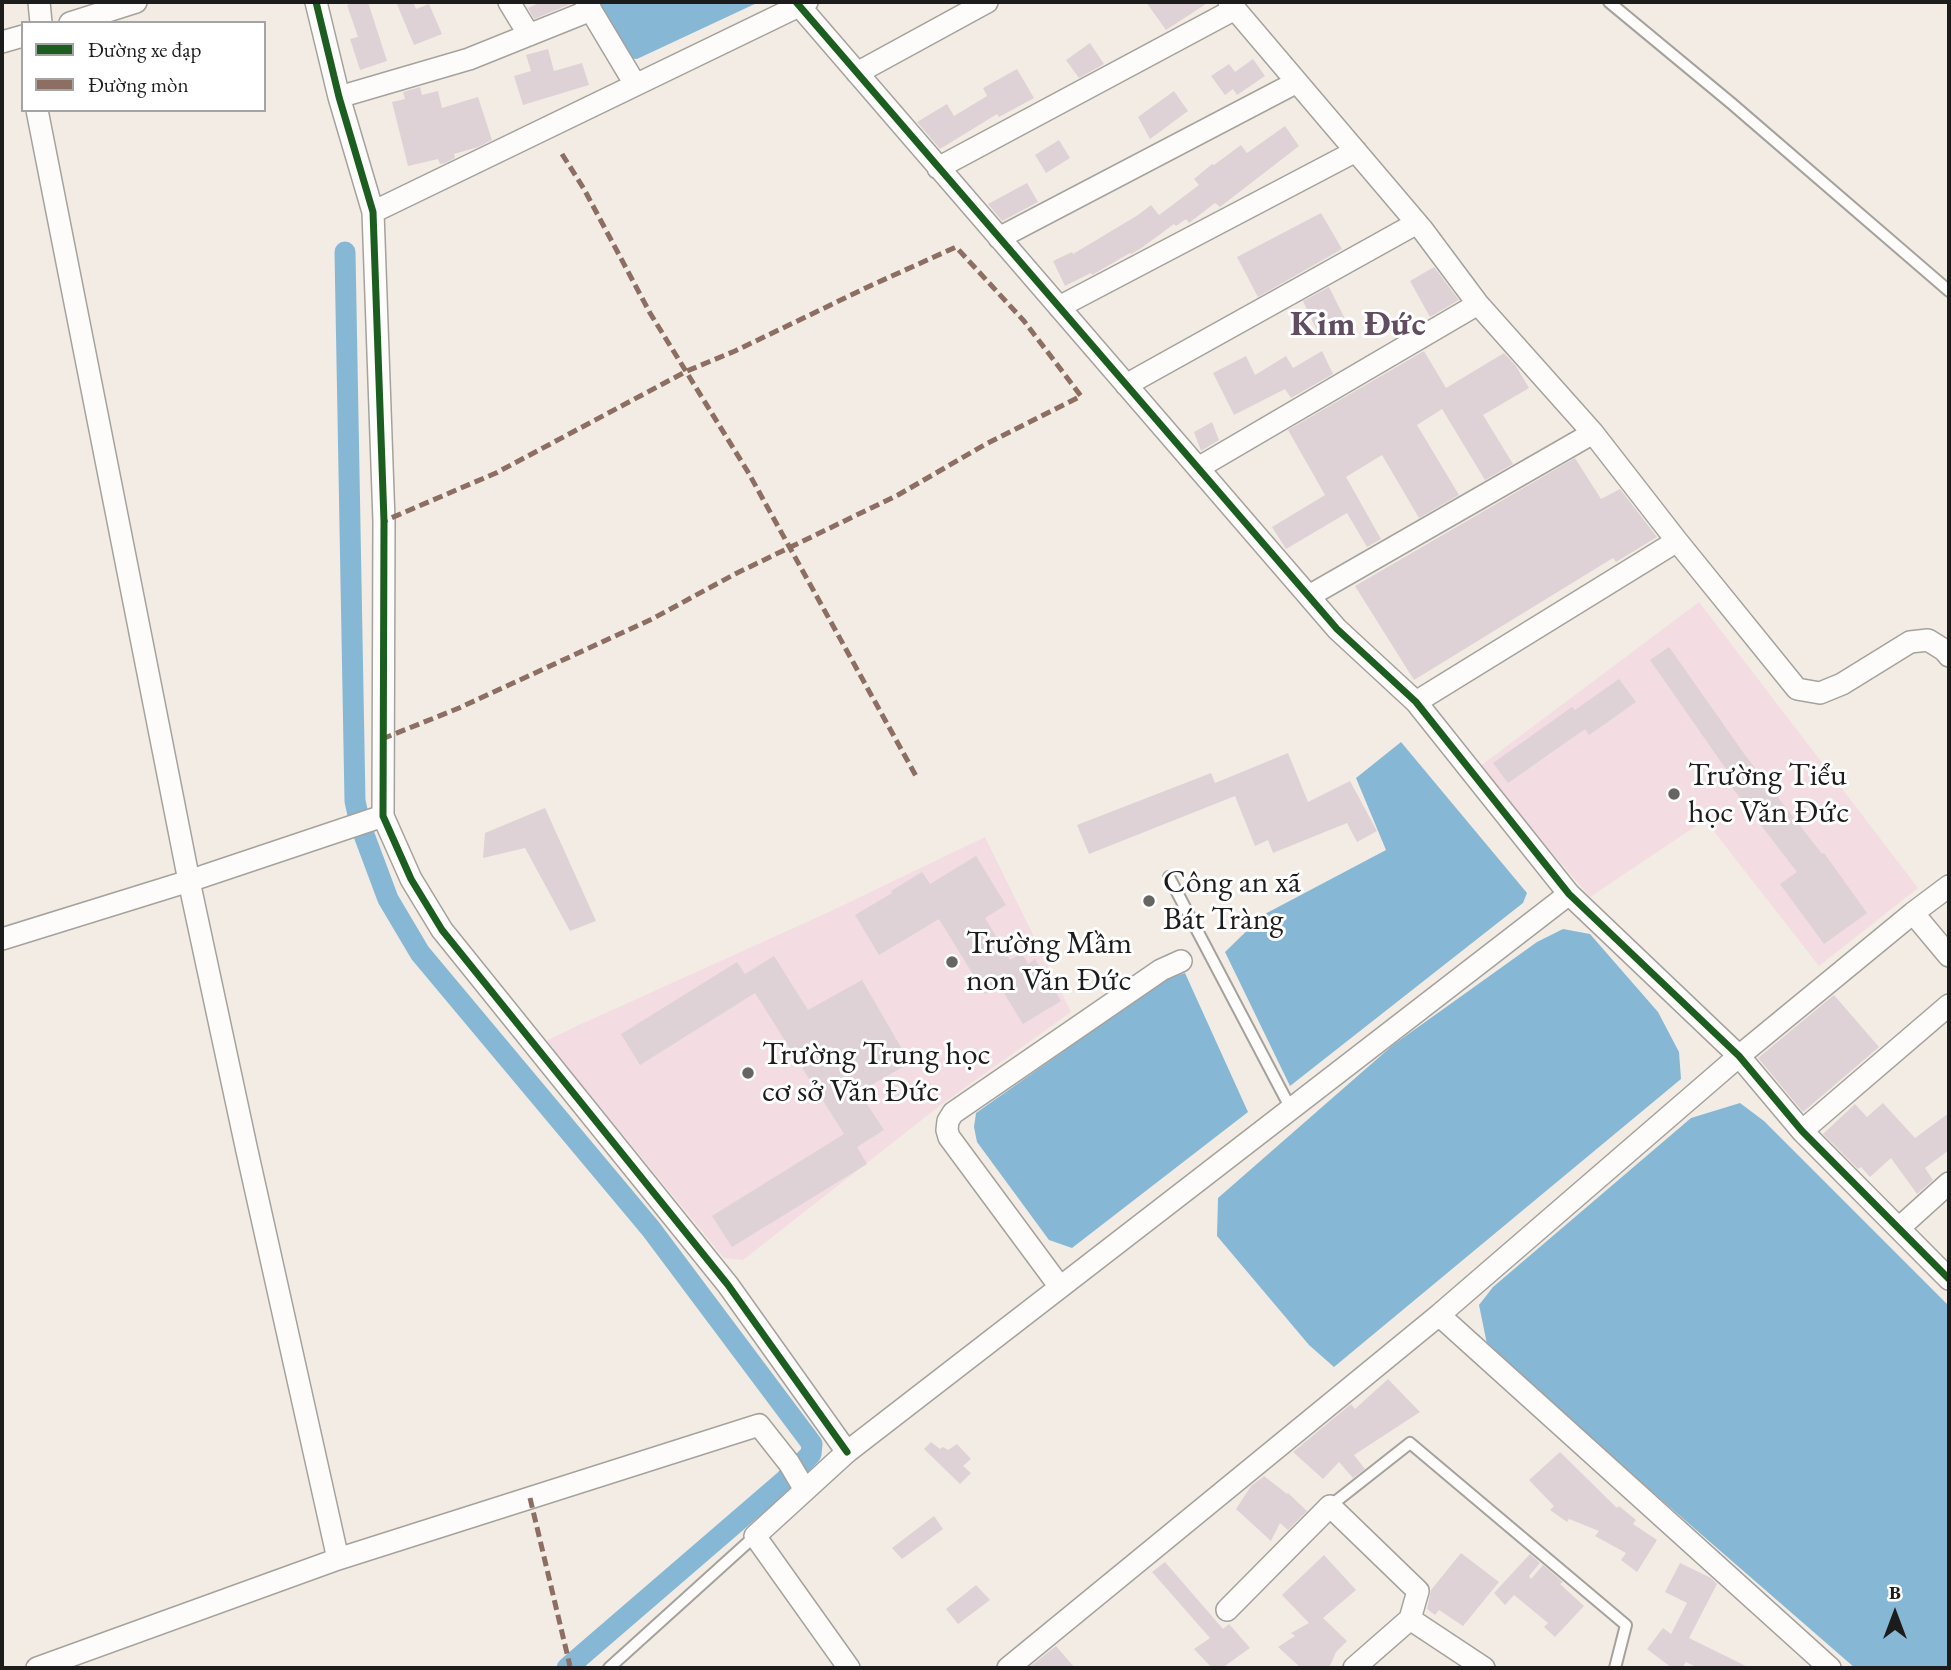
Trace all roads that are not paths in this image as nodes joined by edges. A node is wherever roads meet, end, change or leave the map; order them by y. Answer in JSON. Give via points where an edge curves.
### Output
{"nodes":[{"id":1,"x":39,"y":2,"type":"edge"},
{"id":2,"x":136,"y":2,"type":"edge"},
{"id":3,"x":318,"y":2,"type":"edge"},
{"id":4,"x":509,"y":2,"type":"edge"},
{"id":5,"x":987,"y":2,"type":"edge"},
{"id":6,"x":1609,"y":2,"type":"edge"},
{"id":7,"x":800,"y":3,"type":"edge"},
{"id":8,"x":588,"y":6,"type":"edge"},
{"id":9,"x":1232,"y":6,"type":"edge"},
{"id":10,"x":41,"y":21,"type":"edge"},
{"id":11,"x":76,"y":21,"type":"edge"},
{"id":12,"x":529,"y":35,"type":"junction"},
{"id":13,"x":21,"y":37,"type":"edge"},
{"id":14,"x":2,"y":42,"type":"edge"},
{"id":15,"x":857,"y":73,"type":"junction"},
{"id":16,"x":1297,"y":82,"type":"junction"},
{"id":17,"x":635,"y":84,"type":"junction"},
{"id":18,"x":339,"y":97,"type":"junction"},
{"id":19,"x":37,"y":112,"type":"edge"},
{"id":20,"x":1356,"y":150,"type":"junction"},
{"id":21,"x":938,"y":168,"type":"junction"},
{"id":22,"x":373,"y":212,"type":"junction"},
{"id":23,"x":1417,"y":223,"type":"junction"},
{"id":24,"x":999,"y":238,"type":"junction"},
{"id":25,"x":1949,"y":291,"type":"edge"},
{"id":26,"x":1479,"y":304,"type":"junction"},
{"id":27,"x":1059,"y":307,"type":"junction"},
{"id":28,"x":1126,"y":384,"type":"junction"},
{"id":29,"x":1593,"y":433,"type":"junction"},
{"id":30,"x":1198,"y":468,"type":"junction"},
{"id":31,"x":1677,"y":541,"type":"junction"},
{"id":32,"x":1309,"y":596,"type":"junction"},
{"id":33,"x":1949,"y":656,"type":"edge"},
{"id":34,"x":1416,"y":702,"type":"junction"},
{"id":35,"x":377,"y":818,"type":"junction"},
{"id":36,"x":1169,"y":877,"type":"dead end"},
{"id":37,"x":189,"y":880,"type":"junction"},
{"id":38,"x":1949,"y":886,"type":"edge"},
{"id":39,"x":1569,"y":894,"type":"junction"},
{"id":40,"x":1913,"y":913,"type":"junction"},
{"id":41,"x":2,"y":939,"type":"edge"},
{"id":42,"x":1949,"y":956,"type":"edge"},
{"id":43,"x":1181,"y":961,"type":"dead end"},
{"id":44,"x":1949,"y":1005,"type":"edge"},
{"id":45,"x":1739,"y":1056,"type":"junction"},
{"id":46,"x":1291,"y":1109,"type":"junction"},
{"id":47,"x":1801,"y":1131,"type":"junction"},
{"id":48,"x":1949,"y":1183,"type":"edge"},
{"id":49,"x":1899,"y":1228,"type":"junction"},
{"id":50,"x":1949,"y":1279,"type":"edge"},
{"id":51,"x":1060,"y":1287,"type":"junction"},
{"id":52,"x":1439,"y":1315,"type":"junction"},
{"id":53,"x":847,"y":1452,"type":"junction"},
{"id":54,"x":798,"y":1478,"type":"junction"},
{"id":55,"x":1330,"y":1506,"type":"junction"},
{"id":56,"x":755,"y":1536,"type":"junction"},
{"id":57,"x":338,"y":1559,"type":"junction"},
{"id":58,"x":1227,"y":1610,"type":"dead end"},
{"id":59,"x":1410,"y":1619,"type":"junction"},
{"id":60,"x":37,"y":1668,"type":"edge"},
{"id":61,"x":609,"y":1668,"type":"edge"},
{"id":62,"x":849,"y":1668,"type":"edge"},
{"id":63,"x":1008,"y":1668,"type":"edge"},
{"id":64,"x":1354,"y":1668,"type":"edge"},
{"id":65,"x":1484,"y":1668,"type":"edge"},
{"id":66,"x":1615,"y":1668,"type":"edge"},
{"id":67,"x":1830,"y":1668,"type":"edge"}],
"edges":[{"from":1,"to":10,"type":"street"},
{"from":2,"to":11,"type":"street"},
{"from":3,"to":18,"type":"street"},
{"from":4,"to":12,"type":"street"},
{"from":5,"to":15,"type":"street"},
{"from":6,"to":25,"type":"lane"},
{"from":7,"to":15,"type":"street"},
{"from":7,"to":17,"type":"street"},
{"from":8,"to":12,"type":"street"},
{"from":8,"to":17,"type":"street"},
{"from":9,"to":16,"type":"street"},
{"from":9,"to":21,"type":"street"},
{"from":12,"to":18,"type":"street","via":[[469,60]]},
{"from":13,"to":14,"type":"street"},
{"from":15,"to":21,"type":"street"},
{"from":16,"to":20,"type":"street"},
{"from":16,"to":24,"type":"street"},
{"from":17,"to":22,"type":"street"},
{"from":18,"to":22,"type":"street"},
{"from":19,"to":37,"type":"street"},
{"from":20,"to":23,"type":"street"},
{"from":20,"to":27,"type":"street"},
{"from":21,"to":24,"type":"street"},
{"from":22,"to":35,"type":"street","via":[[384,522]]},
{"from":23,"to":26,"type":"street"},
{"from":23,"to":28,"type":"street"},
{"from":24,"to":27,"type":"street"},
{"from":26,"to":29,"type":"street"},
{"from":26,"to":30,"type":"street"},
{"from":27,"to":28,"type":"street"},
{"from":28,"to":30,"type":"street"},
{"from":29,"to":31,"type":"street"},
{"from":29,"to":32,"type":"street"},
{"from":30,"to":32,"type":"street"},
{"from":31,"to":33,"type":"street","via":[[1797,690],[1820,693],[1842,684],[1910,642],[1928,640]]},
{"from":31,"to":34,"type":"street"},
{"from":32,"to":34,"type":"street"},
{"from":34,"to":39,"type":"street"},
{"from":35,"to":37,"type":"street"},
{"from":35,"to":53,"type":"street","via":[[442,930],[728,1285]]},
{"from":36,"to":46,"type":"lane"},
{"from":37,"to":41,"type":"street"},
{"from":37,"to":57,"type":"street"},
{"from":38,"to":40,"type":"street"},
{"from":39,"to":45,"type":"street"},
{"from":39,"to":46,"type":"street"},
{"from":40,"to":42,"type":"street"},
{"from":40,"to":45,"type":"street"},
{"from":43,"to":51,"type":"street","via":[[1161,970],[953,1113],[948,1121],[949,1137]]},
{"from":44,"to":47,"type":"street"},
{"from":45,"to":47,"type":"street"},
{"from":45,"to":52,"type":"street"},
{"from":46,"to":51,"type":"street"},
{"from":47,"to":49,"type":"street"},
{"from":48,"to":49,"type":"street"},
{"from":49,"to":50,"type":"street"},
{"from":51,"to":53,"type":"street"},
{"from":52,"to":63,"type":"street"},
{"from":52,"to":67,"type":"street"},
{"from":53,"to":54,"type":"street"},
{"from":54,"to":56,"type":"street"},
{"from":54,"to":57,"type":"street","via":[[759,1425]]},
{"from":55,"to":58,"type":"street"},
{"from":55,"to":59,"type":"street","via":[[1418,1591]]},
{"from":55,"to":66,"type":"lane","via":[[1410,1443],[1626,1625]]},
{"from":56,"to":61,"type":"lane"},
{"from":56,"to":62,"type":"street"},
{"from":57,"to":60,"type":"street"},
{"from":59,"to":64,"type":"street"},
{"from":59,"to":65,"type":"street"}]}
